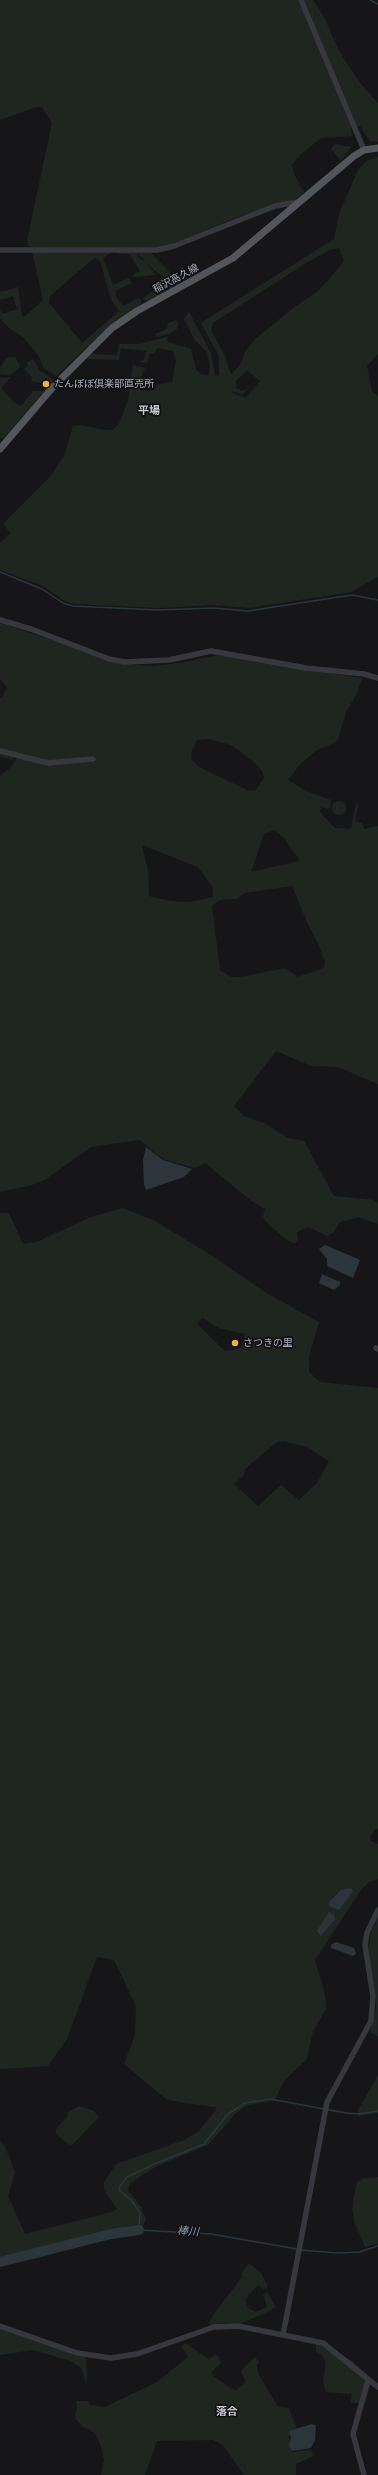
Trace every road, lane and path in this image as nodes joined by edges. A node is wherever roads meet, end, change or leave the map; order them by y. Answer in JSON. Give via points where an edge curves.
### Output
{"nodes":[{"id":1,"x":301,"y":0,"type":"edge"},
{"id":2,"x":378,"y":148,"type":"edge"},
{"id":3,"x":364,"y":150,"type":"junction"},
{"id":4,"x":302,"y":201,"type":"junction"},
{"id":5,"x":0,"y":250,"type":"edge"},
{"id":6,"x":0,"y":449,"type":"edge"},
{"id":7,"x":0,"y":620,"type":"edge"},
{"id":8,"x":378,"y":678,"type":"edge"},
{"id":9,"x":0,"y":750,"type":"edge"},
{"id":10,"x":93,"y":759,"type":"dead end"},
{"id":11,"x":378,"y":1910,"type":"edge"},
{"id":12,"x":0,"y":2326,"type":"edge"},
{"id":13,"x":283,"y":2334,"type":"junction"},
{"id":14,"x":368,"y":2380,"type":"junction"},
{"id":15,"x":378,"y":2387,"type":"edge"},
{"id":16,"x":364,"y":2475,"type":"edge"}],
"edges":[{"from":1,"to":3,"type":"street"},
{"from":2,"to":3,"type":"main road","name":"稲沢高久線"},
{"from":3,"to":4,"type":"main road","name":"稲沢高久線"},
{"from":4,"to":5,"type":"street","via":[[275,206],[174,246],[157,250]]},
{"from":4,"to":6,"type":"main road","name":"稲沢高久線","via":[[233,258],[137,311],[112,328],[56,384]]},
{"from":7,"to":8,"type":"street","via":[[109,659],[125,662],[169,660],[211,651]]},
{"from":9,"to":10,"type":"street","via":[[48,764]]},
{"from":11,"to":13,"type":"street","via":[[366,1933],[365,1944],[373,1996],[371,2021],[327,2102]]},
{"from":12,"to":13,"type":"street","via":[[77,2353],[111,2358],[137,2354],[214,2327],[238,2326]]},
{"from":13,"to":14,"type":"street","via":[[323,2343]]},
{"from":14,"to":15,"type":"street"},
{"from":14,"to":16,"type":"street","via":[[353,2434]]}]}
